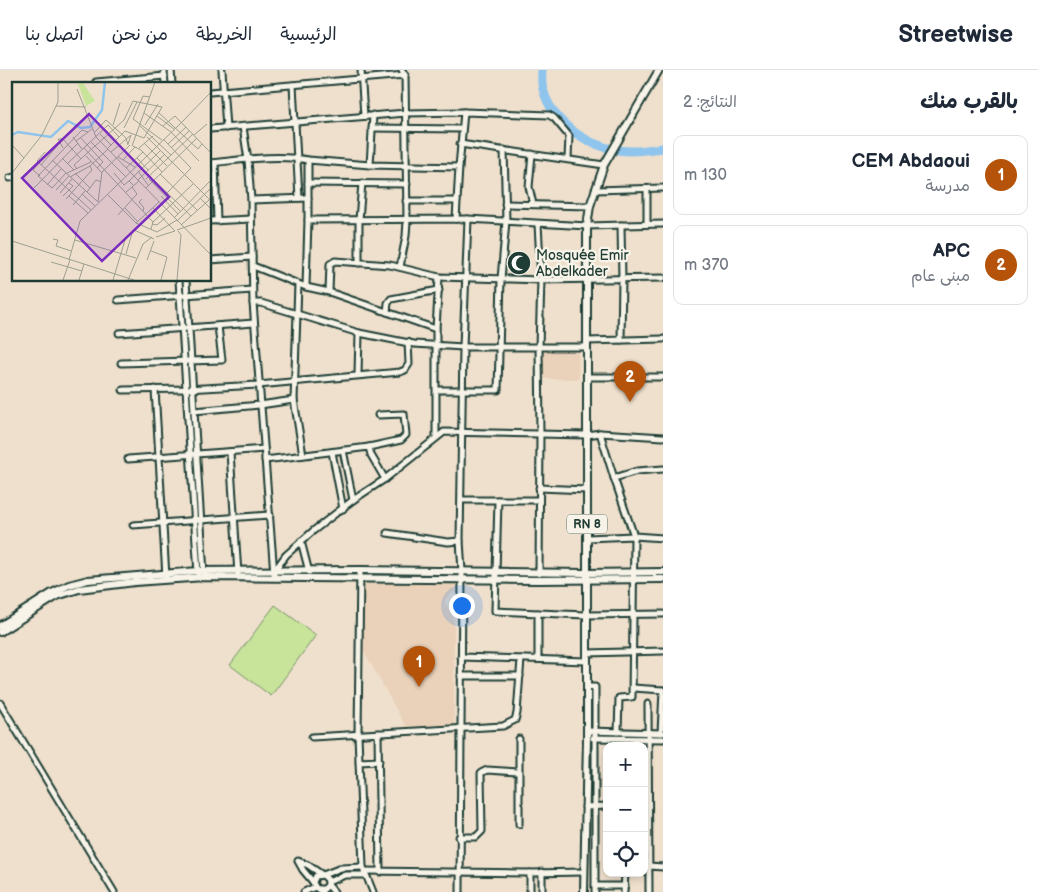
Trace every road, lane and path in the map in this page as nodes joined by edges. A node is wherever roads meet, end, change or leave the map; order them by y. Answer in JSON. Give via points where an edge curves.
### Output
{"nodes":[{"id":1,"x":222,"y":70,"type":"edge"},
{"id":2,"x":361,"y":70,"type":"edge"},
{"id":3,"x":659,"y":70,"type":"edge"},
{"id":4,"x":403,"y":72,"type":"edge"},
{"id":5,"x":165,"y":73,"type":"edge"},
{"id":6,"x":361,"y":79,"type":"junction"},
{"id":7,"x":96,"y":82,"type":"edge"},
{"id":8,"x":293,"y":84,"type":"junction"},
{"id":9,"x":223,"y":91,"type":"junction"},
{"id":10,"x":211,"y":92,"type":"edge"},
{"id":11,"x":464,"y":112,"type":"junction"},
{"id":12,"x":406,"y":113,"type":"junction"},
{"id":13,"x":364,"y":116,"type":"junction"},
{"id":14,"x":373,"y":116,"type":"junction"},
{"id":15,"x":294,"y":122,"type":"junction"},
{"id":16,"x":243,"y":127,"type":"junction"},
{"id":17,"x":226,"y":128,"type":"junction"},
{"id":18,"x":372,"y":128,"type":"junction"},
{"id":19,"x":406,"y":128,"type":"junction"},
{"id":20,"x":211,"y":129,"type":"edge"},
{"id":21,"x":462,"y":129,"type":"junction"},
{"id":22,"x":460,"y":144,"type":"junction"},
{"id":23,"x":504,"y":150,"type":"junction"},
{"id":24,"x":532,"y":154,"type":"junction"},
{"id":25,"x":298,"y":158,"type":"junction"},
{"id":26,"x":568,"y":159,"type":"junction"},
{"id":27,"x":248,"y":160,"type":"junction"},
{"id":28,"x":308,"y":160,"type":"junction"},
{"id":29,"x":606,"y":162,"type":"junction"},
{"id":30,"x":212,"y":163,"type":"edge"},
{"id":31,"x":370,"y":165,"type":"junction"},
{"id":32,"x":406,"y":165,"type":"junction"},
{"id":33,"x":458,"y":166,"type":"junction"},
{"id":34,"x":308,"y":183,"type":"junction"},
{"id":35,"x":362,"y":183,"type":"junction"},
{"id":36,"x":406,"y":184,"type":"junction"},
{"id":37,"x":663,"y":188,"type":"edge"},
{"id":38,"x":647,"y":189,"type":"junction"},
{"id":39,"x":595,"y":190,"type":"junction"},
{"id":40,"x":299,"y":198,"type":"junction"},
{"id":41,"x":308,"y":198,"type":"junction"},
{"id":42,"x":251,"y":200,"type":"junction"},
{"id":43,"x":406,"y":201,"type":"junction"},
{"id":44,"x":457,"y":202,"type":"junction"},
{"id":45,"x":505,"y":204,"type":"junction"},
{"id":46,"x":533,"y":204,"type":"junction"},
{"id":47,"x":590,"y":206,"type":"junction"},
{"id":48,"x":251,"y":219,"type":"junction"},
{"id":49,"x":456,"y":219,"type":"junction"},
{"id":50,"x":468,"y":219,"type":"junction"},
{"id":51,"x":217,"y":220,"type":"junction"},
{"id":52,"x":308,"y":220,"type":"junction"},
{"id":53,"x":359,"y":220,"type":"junction"},
{"id":54,"x":211,"y":221,"type":"edge"},
{"id":55,"x":407,"y":221,"type":"junction"},
{"id":56,"x":506,"y":221,"type":"junction"},
{"id":57,"x":538,"y":224,"type":"junction"},
{"id":58,"x":647,"y":224,"type":"junction"},
{"id":59,"x":663,"y":224,"type":"edge"},
{"id":60,"x":621,"y":225,"type":"junction"},
{"id":61,"x":587,"y":226,"type":"junction"},
{"id":62,"x":252,"y":257,"type":"junction"},
{"id":63,"x":211,"y":260,"type":"edge"},
{"id":64,"x":359,"y":263,"type":"junction"},
{"id":65,"x":253,"y":266,"type":"junction"},
{"id":66,"x":400,"y":267,"type":"junction"},
{"id":67,"x":439,"y":277,"type":"junction"},
{"id":68,"x":465,"y":278,"type":"junction"},
{"id":69,"x":663,"y":278,"type":"edge"},
{"id":70,"x":501,"y":279,"type":"junction"},
{"id":71,"x":587,"y":279,"type":"junction"},
{"id":72,"x":622,"y":279,"type":"junction"},
{"id":73,"x":541,"y":280,"type":"junction"},
{"id":74,"x":179,"y":281,"type":"edge"},
{"id":75,"x":186,"y":281,"type":"edge"},
{"id":76,"x":298,"y":284,"type":"junction"},
{"id":77,"x":306,"y":287,"type":"junction"},
{"id":78,"x":252,"y":290,"type":"junction"},
{"id":79,"x":439,"y":290,"type":"junction"},
{"id":80,"x":328,"y":292,"type":"junction"},
{"id":81,"x":187,"y":294,"type":"junction"},
{"id":82,"x":180,"y":295,"type":"junction"},
{"id":83,"x":118,"y":300,"type":"dead end"},
{"id":84,"x":253,"y":303,"type":"junction"},
{"id":85,"x":387,"y":312,"type":"junction"},
{"id":86,"x":298,"y":316,"type":"junction"},
{"id":87,"x":254,"y":323,"type":"junction"},
{"id":88,"x":218,"y":326,"type":"junction"},
{"id":89,"x":189,"y":328,"type":"junction"},
{"id":90,"x":182,"y":329,"type":"junction"},
{"id":91,"x":436,"y":329,"type":"junction"},
{"id":92,"x":119,"y":333,"type":"dead end"},
{"id":93,"x":359,"y":333,"type":"junction"},
{"id":94,"x":663,"y":339,"type":"edge"},
{"id":95,"x":620,"y":340,"type":"junction"},
{"id":96,"x":408,"y":342,"type":"junction"},
{"id":97,"x":587,"y":344,"type":"junction"},
{"id":98,"x":437,"y":345,"type":"junction"},
{"id":99,"x":463,"y":347,"type":"junction"},
{"id":100,"x":499,"y":347,"type":"junction"},
{"id":101,"x":539,"y":347,"type":"junction"},
{"id":102,"x":188,"y":361,"type":"junction"},
{"id":103,"x":121,"y":363,"type":"dead end"},
{"id":104,"x":358,"y":375,"type":"junction"},
{"id":105,"x":587,"y":377,"type":"junction"},
{"id":106,"x":663,"y":377,"type":"edge"},
{"id":107,"x":295,"y":382,"type":"junction"},
{"id":108,"x":258,"y":385,"type":"junction"},
{"id":109,"x":155,"y":389,"type":"junction"},
{"id":110,"x":192,"y":389,"type":"junction"},
{"id":111,"x":123,"y":390,"type":"dead end"},
{"id":112,"x":186,"y":390,"type":"junction"},
{"id":113,"x":437,"y":390,"type":"junction"},
{"id":114,"x":462,"y":390,"type":"junction"},
{"id":115,"x":294,"y":400,"type":"junction"},
{"id":116,"x":260,"y":405,"type":"junction"},
{"id":117,"x":194,"y":411,"type":"junction"},
{"id":118,"x":378,"y":416,"type":"dead end"},
{"id":119,"x":463,"y":432,"type":"junction"},
{"id":120,"x":600,"y":433,"type":"junction"},
{"id":121,"x":540,"y":434,"type":"junction"},
{"id":122,"x":587,"y":435,"type":"junction"},
{"id":123,"x":436,"y":437,"type":"junction"},
{"id":124,"x":663,"y":437,"type":"edge"},
{"id":125,"x":369,"y":446,"type":"junction"},
{"id":126,"x":264,"y":449,"type":"junction"},
{"id":127,"x":343,"y":450,"type":"junction"},
{"id":128,"x":230,"y":452,"type":"junction"},
{"id":129,"x":332,"y":452,"type":"junction"},
{"id":130,"x":193,"y":454,"type":"junction"},
{"id":131,"x":303,"y":455,"type":"junction"},
{"id":132,"x":159,"y":457,"type":"junction"},
{"id":133,"x":128,"y":459,"type":"dead end"},
{"id":134,"x":265,"y":460,"type":"junction"},
{"id":135,"x":663,"y":469,"type":"edge"},
{"id":136,"x":614,"y":478,"type":"junction"},
{"id":137,"x":385,"y":479,"type":"junction"},
{"id":138,"x":539,"y":488,"type":"junction"},
{"id":139,"x":587,"y":490,"type":"junction"},
{"id":140,"x":353,"y":500,"type":"junction"},
{"id":141,"x":462,"y":500,"type":"junction"},
{"id":142,"x":498,"y":500,"type":"junction"},
{"id":143,"x":539,"y":500,"type":"junction"},
{"id":144,"x":343,"y":509,"type":"junction"},
{"id":145,"x":270,"y":515,"type":"junction"},
{"id":146,"x":234,"y":518,"type":"junction"},
{"id":147,"x":197,"y":521,"type":"junction"},
{"id":148,"x":163,"y":523,"type":"junction"},
{"id":149,"x":134,"y":526,"type":"dead end"},
{"id":150,"x":387,"y":533,"type":"dead end"},
{"id":151,"x":634,"y":536,"type":"junction"},
{"id":152,"x":587,"y":538,"type":"junction"},
{"id":153,"x":663,"y":538,"type":"edge"},
{"id":154,"x":301,"y":541,"type":"junction"},
{"id":155,"x":460,"y":541,"type":"junction"},
{"id":156,"x":462,"y":571,"type":"junction"},
{"id":157,"x":634,"y":571,"type":"junction"},
{"id":158,"x":497,"y":572,"type":"junction"},
{"id":159,"x":663,"y":572,"type":"edge"},
{"id":160,"x":201,"y":574,"type":"junction"},
{"id":161,"x":238,"y":574,"type":"junction"},
{"id":162,"x":274,"y":574,"type":"junction"},
{"id":163,"x":309,"y":574,"type":"junction"},
{"id":164,"x":360,"y":574,"type":"junction"},
{"id":165,"x":539,"y":576,"type":"junction"},
{"id":166,"x":166,"y":577,"type":"junction"},
{"id":167,"x":586,"y":577,"type":"junction"},
{"id":168,"x":634,"y":579,"type":"junction"},
{"id":169,"x":663,"y":579,"type":"edge"},
{"id":170,"x":462,"y":580,"type":"junction"},
{"id":171,"x":496,"y":580,"type":"junction"},
{"id":172,"x":538,"y":613,"type":"junction"},
{"id":173,"x":633,"y":613,"type":"junction"},
{"id":174,"x":663,"y":614,"type":"edge"},
{"id":175,"x":586,"y":615,"type":"junction"},
{"id":176,"x":0,"y":626,"type":"edge"},
{"id":177,"x":0,"y":632,"type":"edge"},
{"id":178,"x":633,"y":651,"type":"junction"},
{"id":179,"x":663,"y":651,"type":"edge"},
{"id":180,"x":587,"y":653,"type":"junction"},
{"id":181,"x":461,"y":657,"type":"junction"},
{"id":182,"x":521,"y":659,"type":"junction"},
{"id":183,"x":538,"y":660,"type":"junction"},
{"id":184,"x":587,"y":661,"type":"junction"},
{"id":185,"x":461,"y":676,"type":"junction"},
{"id":186,"x":520,"y":676,"type":"junction"},
{"id":187,"x":587,"y":687,"type":"junction"},
{"id":188,"x":633,"y":688,"type":"junction"},
{"id":189,"x":663,"y":690,"type":"edge"},
{"id":190,"x":0,"y":703,"type":"edge"},
{"id":191,"x":648,"y":704,"type":"dead end"},
{"id":192,"x":461,"y":727,"type":"junction"},
{"id":193,"x":595,"y":731,"type":"junction"},
{"id":194,"x":618,"y":732,"type":"junction"},
{"id":195,"x":378,"y":733,"type":"junction"},
{"id":196,"x":662,"y":733,"type":"edge"},
{"id":197,"x":358,"y":734,"type":"junction"},
{"id":198,"x":587,"y":735,"type":"junction"},
{"id":199,"x":648,"y":736,"type":"junction"},
{"id":200,"x":312,"y":737,"type":"dead end"},
{"id":201,"x":595,"y":738,"type":"junction"},
{"id":202,"x":519,"y":739,"type":"dead end"},
{"id":203,"x":663,"y":740,"type":"edge"},
{"id":204,"x":379,"y":761,"type":"junction"},
{"id":205,"x":359,"y":762,"type":"junction"},
{"id":206,"x":518,"y":772,"type":"junction"},
{"id":207,"x":647,"y":787,"type":"edge"},
{"id":208,"x":603,"y":806,"type":"edge"},
{"id":209,"x":585,"y":807,"type":"junction"},
{"id":210,"x":594,"y":807,"type":"junction"},
{"id":211,"x":519,"y":824,"type":"dead end"},
{"id":212,"x":647,"y":832,"type":"edge"},
{"id":213,"x":459,"y":837,"type":"junction"},
{"id":214,"x":649,"y":866,"type":"junction"},
{"id":215,"x":663,"y":867,"type":"edge"},
{"id":216,"x":364,"y":871,"type":"junction"},
{"id":217,"x":380,"y":872,"type":"junction"},
{"id":218,"x":542,"y":872,"type":"junction"},
{"id":219,"x":584,"y":872,"type":"junction"},
{"id":220,"x":460,"y":873,"type":"junction"},
{"id":221,"x":530,"y":873,"type":"junction"},
{"id":222,"x":322,"y":874,"type":"junction"},
{"id":223,"x":328,"y":884,"type":"junction"},
{"id":224,"x":317,"y":887,"type":"edge"},
{"id":225,"x":595,"y":889,"type":"edge"},
{"id":226,"x":625,"y":889,"type":"edge"},
{"id":227,"x":114,"y":892,"type":"edge"},
{"id":228,"x":304,"y":892,"type":"edge"},
{"id":229,"x":334,"y":892,"type":"edge"},
{"id":230,"x":373,"y":892,"type":"edge"},
{"id":231,"x":460,"y":892,"type":"edge"},
{"id":232,"x":530,"y":892,"type":"edge"},
{"id":233,"x":542,"y":892,"type":"edge"},
{"id":234,"x":584,"y":892,"type":"edge"},
{"id":235,"x":649,"y":892,"type":"edge"}],
"edges":[{"from":1,"to":9,"type":"street"},
{"from":2,"to":6,"type":"street"},
{"from":3,"to":29,"type":"main road","number":"RN 8"},
{"from":4,"to":6,"type":"street"},
{"from":4,"to":12,"type":"street"},
{"from":5,"to":7,"type":"street"},
{"from":6,"to":8,"type":"street"},
{"from":6,"to":13,"type":"street"},
{"from":8,"to":9,"type":"street"},
{"from":8,"to":15,"type":"street"},
{"from":9,"to":10,"type":"street"},
{"from":9,"to":17,"type":"street"},
{"from":11,"to":12,"type":"street"},
{"from":11,"to":21,"type":"street"},
{"from":11,"to":26,"type":"street","via":[[551,116],[569,136]]},
{"from":12,"to":14,"type":"street"},
{"from":12,"to":19,"type":"street"},
{"from":13,"to":14,"type":"street"},
{"from":13,"to":15,"type":"street"},
{"from":14,"to":18,"type":"street"},
{"from":15,"to":16,"type":"street"},
{"from":15,"to":25,"type":"street"},
{"from":16,"to":17,"type":"street"},
{"from":16,"to":27,"type":"street"},
{"from":17,"to":20,"type":"street"},
{"from":18,"to":19,"type":"street"},
{"from":18,"to":31,"type":"street"},
{"from":19,"to":21,"type":"street"},
{"from":19,"to":32,"type":"street"},
{"from":21,"to":22,"type":"street"},
{"from":22,"to":23,"type":"street"},
{"from":22,"to":33,"type":"street"},
{"from":23,"to":24,"type":"street"},
{"from":23,"to":45,"type":"street"},
{"from":24,"to":26,"type":"street"},
{"from":24,"to":46,"type":"street","via":[[529,187]]},
{"from":25,"to":27,"type":"street"},
{"from":25,"to":28,"type":"street"},
{"from":25,"to":40,"type":"street"},
{"from":26,"to":29,"type":"street"},
{"from":27,"to":30,"type":"street"},
{"from":27,"to":42,"type":"street"},
{"from":28,"to":31,"type":"street"},
{"from":28,"to":34,"type":"street"},
{"from":29,"to":39,"type":"main road","number":"RN 8"},
{"from":30,"to":51,"type":"street"},
{"from":31,"to":32,"type":"street"},
{"from":32,"to":33,"type":"street"},
{"from":32,"to":36,"type":"street"},
{"from":33,"to":44,"type":"street"},
{"from":34,"to":35,"type":"street"},
{"from":34,"to":41,"type":"street"},
{"from":35,"to":36,"type":"street"},
{"from":35,"to":53,"type":"street"},
{"from":36,"to":43,"type":"street"},
{"from":37,"to":38,"type":"street"},
{"from":38,"to":39,"type":"street"},
{"from":38,"to":58,"type":"street"},
{"from":39,"to":47,"type":"main road","number":"RN 8"},
{"from":40,"to":41,"type":"street"},
{"from":40,"to":42,"type":"street"},
{"from":41,"to":52,"type":"street"},
{"from":42,"to":48,"type":"street"},
{"from":43,"to":44,"type":"street"},
{"from":43,"to":55,"type":"street"},
{"from":44,"to":49,"type":"street"},
{"from":45,"to":46,"type":"street"},
{"from":45,"to":56,"type":"street"},
{"from":46,"to":47,"type":"street"},
{"from":47,"to":61,"type":"main road","number":"RN 8"},
{"from":48,"to":51,"type":"street"},
{"from":48,"to":62,"type":"street"},
{"from":49,"to":50,"type":"street"},
{"from":49,"to":55,"type":"street"},
{"from":50,"to":56,"type":"street"},
{"from":50,"to":68,"type":"street"},
{"from":51,"to":54,"type":"street"},
{"from":52,"to":53,"type":"street"},
{"from":52,"to":77,"type":"street"},
{"from":53,"to":55,"type":"street"},
{"from":53,"to":64,"type":"street"},
{"from":55,"to":66,"type":"street"},
{"from":56,"to":57,"type":"street"},
{"from":56,"to":70,"type":"street"},
{"from":57,"to":61,"type":"street"},
{"from":57,"to":73,"type":"street"},
{"from":58,"to":59,"type":"street"},
{"from":58,"to":60,"type":"street"},
{"from":60,"to":61,"type":"street"},
{"from":60,"to":72,"type":"street"},
{"from":61,"to":71,"type":"main road","number":"RN 8"},
{"from":62,"to":63,"type":"street"},
{"from":62,"to":65,"type":"street"},
{"from":64,"to":66,"type":"street"},
{"from":64,"to":80,"type":"street","via":[[332,263]]},
{"from":65,"to":76,"type":"street"},
{"from":65,"to":78,"type":"street"},
{"from":66,"to":67,"type":"street"},
{"from":67,"to":68,"type":"street"},
{"from":67,"to":79,"type":"street"},
{"from":68,"to":70,"type":"street"},
{"from":68,"to":99,"type":"street"},
{"from":69,"to":72,"type":"street"},
{"from":70,"to":73,"type":"street"},
{"from":70,"to":100,"type":"street"},
{"from":71,"to":72,"type":"street"},
{"from":71,"to":73,"type":"street"},
{"from":71,"to":97,"type":"main road","number":"RN 8"},
{"from":72,"to":95,"type":"street"},
{"from":73,"to":101,"type":"street"},
{"from":74,"to":82,"type":"street"},
{"from":75,"to":81,"type":"street"},
{"from":76,"to":77,"type":"street"},
{"from":76,"to":86,"type":"street"},
{"from":77,"to":80,"type":"street"},
{"from":78,"to":81,"type":"street"},
{"from":78,"to":84,"type":"street"},
{"from":79,"to":85,"type":"street","via":[[391,299]]},
{"from":79,"to":91,"type":"street"},
{"from":80,"to":85,"type":"street"},
{"from":81,"to":82,"type":"street"},
{"from":81,"to":89,"type":"street"},
{"from":82,"to":83,"type":"street"},
{"from":82,"to":90,"type":"street"},
{"from":84,"to":86,"type":"street"},
{"from":84,"to":87,"type":"street"},
{"from":85,"to":91,"type":"street"},
{"from":86,"to":93,"type":"street"},
{"from":86,"to":107,"type":"street"},
{"from":87,"to":88,"type":"street"},
{"from":87,"to":108,"type":"street"},
{"from":88,"to":89,"type":"street"},
{"from":88,"to":102,"type":"street","via":[[222,360]]},
{"from":89,"to":90,"type":"street"},
{"from":89,"to":102,"type":"street"},
{"from":90,"to":92,"type":"street"},
{"from":90,"to":102,"type":"street"},
{"from":91,"to":98,"type":"street"},
{"from":93,"to":96,"type":"street"},
{"from":93,"to":104,"type":"street"},
{"from":94,"to":95,"type":"street"},
{"from":95,"to":97,"type":"street"},
{"from":96,"to":98,"type":"street"},
{"from":96,"to":104,"type":"street","via":[[409,364],[405,370]]},
{"from":97,"to":101,"type":"street"},
{"from":97,"to":105,"type":"main road","number":"RN 8"},
{"from":98,"to":99,"type":"street"},
{"from":98,"to":113,"type":"street"},
{"from":99,"to":100,"type":"street"},
{"from":99,"to":114,"type":"street"},
{"from":100,"to":101,"type":"street"},
{"from":100,"to":114,"type":"street","via":[[498,390]]},
{"from":101,"to":121,"type":"street"},
{"from":102,"to":103,"type":"street"},
{"from":102,"to":110,"type":"street"},
{"from":102,"to":112,"type":"street"},
{"from":104,"to":107,"type":"street"},
{"from":105,"to":106,"type":"street"},
{"from":105,"to":122,"type":"main road","number":"RN 8"},
{"from":107,"to":108,"type":"street"},
{"from":107,"to":115,"type":"street"},
{"from":108,"to":110,"type":"street"},
{"from":108,"to":116,"type":"street"},
{"from":109,"to":111,"type":"street"},
{"from":109,"to":112,"type":"street"},
{"from":109,"to":132,"type":"street"},
{"from":110,"to":112,"type":"street"},
{"from":110,"to":117,"type":"street"},
{"from":112,"to":130,"type":"street"},
{"from":113,"to":114,"type":"street"},
{"from":113,"to":123,"type":"street"},
{"from":114,"to":119,"type":"street"},
{"from":115,"to":116,"type":"street"},
{"from":115,"to":131,"type":"street"},
{"from":116,"to":117,"type":"street"},
{"from":116,"to":126,"type":"street"},
{"from":117,"to":130,"type":"street"},
{"from":118,"to":125,"type":"street","via":[[404,414],[406,435],[401,440]]},
{"from":119,"to":121,"type":"street"},
{"from":119,"to":123,"type":"street","via":[[444,432]]},
{"from":119,"to":141,"type":"street"},
{"from":120,"to":122,"type":"street"},
{"from":120,"to":124,"type":"street"},
{"from":120,"to":136,"type":"street"},
{"from":121,"to":122,"type":"street"},
{"from":121,"to":138,"type":"street"},
{"from":122,"to":139,"type":"main road","number":"RN 8"},
{"from":123,"to":137,"type":"street"},
{"from":125,"to":127,"type":"street"},
{"from":125,"to":137,"type":"street"},
{"from":126,"to":128,"type":"street"},
{"from":126,"to":134,"type":"street"},
{"from":127,"to":129,"type":"street"},
{"from":127,"to":140,"type":"street"},
{"from":128,"to":130,"type":"street"},
{"from":128,"to":146,"type":"street"},
{"from":129,"to":131,"type":"street"},
{"from":129,"to":144,"type":"street"},
{"from":130,"to":132,"type":"street"},
{"from":130,"to":147,"type":"street"},
{"from":131,"to":134,"type":"street"},
{"from":132,"to":133,"type":"street"},
{"from":132,"to":148,"type":"street"},
{"from":134,"to":145,"type":"street"},
{"from":135,"to":136,"type":"street","via":[[637,471]]},
{"from":136,"to":151,"type":"street"},
{"from":137,"to":140,"type":"street"},
{"from":138,"to":139,"type":"street"},
{"from":138,"to":143,"type":"street"},
{"from":139,"to":152,"type":"main road","number":"RN 8"},
{"from":140,"to":144,"type":"street"},
{"from":141,"to":142,"type":"street"},
{"from":141,"to":155,"type":"street"},
{"from":142,"to":143,"type":"street"},
{"from":142,"to":158,"type":"street"},
{"from":143,"to":165,"type":"street"},
{"from":144,"to":154,"type":"street"},
{"from":145,"to":146,"type":"street"},
{"from":145,"to":162,"type":"street"},
{"from":146,"to":147,"type":"street"},
{"from":146,"to":161,"type":"street"},
{"from":147,"to":148,"type":"street"},
{"from":147,"to":160,"type":"street"},
{"from":148,"to":149,"type":"street"},
{"from":148,"to":166,"type":"street"},
{"from":150,"to":155,"type":"street"},
{"from":151,"to":152,"type":"street"},
{"from":151,"to":153,"type":"street"},
{"from":151,"to":157,"type":"street"},
{"from":152,"to":167,"type":"main road","number":"RN 8"},
{"from":154,"to":162,"type":"street","via":[[286,555]]},
{"from":154,"to":163,"type":"street"},
{"from":155,"to":156,"type":"street"},
{"from":156,"to":158,"type":"main road"},
{"from":156,"to":164,"type":"main road"},
{"from":156,"to":170,"type":"street"},
{"from":157,"to":159,"type":"main road"},
{"from":157,"to":167,"type":"main road"},
{"from":157,"to":168,"type":"street"},
{"from":158,"to":165,"type":"main road"},
{"from":158,"to":171,"type":"street"},
{"from":160,"to":161,"type":"main road"},
{"from":160,"to":166,"type":"main road"},
{"from":161,"to":162,"type":"main road"},
{"from":162,"to":163,"type":"main road"},
{"from":163,"to":164,"type":"main road"},
{"from":164,"to":170,"type":"main road"},
{"from":164,"to":197,"type":"street"},
{"from":165,"to":167,"type":"main road"},
{"from":165,"to":171,"type":"main road"},
{"from":166,"to":176,"type":"main road","via":[[88,580],[70,585],[52,592]]},
{"from":166,"to":177,"type":"main road","via":[[79,589],[58,596]]},
{"from":167,"to":168,"type":"main road"},
{"from":167,"to":175,"type":"main road","number":"RN 8"},
{"from":168,"to":169,"type":"main road"},
{"from":168,"to":173,"type":"street"},
{"from":170,"to":171,"type":"main road"},
{"from":170,"to":181,"type":"street"},
{"from":171,"to":172,"type":"street","via":[[495,611]]},
{"from":172,"to":175,"type":"street"},
{"from":172,"to":183,"type":"street"},
{"from":173,"to":174,"type":"street"},
{"from":173,"to":175,"type":"street"},
{"from":173,"to":178,"type":"street"},
{"from":175,"to":180,"type":"main road","number":"RN 8"},
{"from":178,"to":179,"type":"street"},
{"from":178,"to":180,"type":"street"},
{"from":178,"to":188,"type":"street"},
{"from":180,"to":184,"type":"main road","number":"RN 8"},
{"from":181,"to":182,"type":"street"},
{"from":181,"to":185,"type":"street"},
{"from":182,"to":183,"type":"street"},
{"from":182,"to":186,"type":"street"},
{"from":183,"to":184,"type":"street"},
{"from":184,"to":187,"type":"main road","number":"RN 8"},
{"from":185,"to":186,"type":"street"},
{"from":185,"to":192,"type":"street"},
{"from":186,"to":192,"type":"street","via":[[515,720],[503,726]]},
{"from":187,"to":193,"type":"street","via":[[595,687]]},
{"from":187,"to":198,"type":"main road","number":"RN 8"},
{"from":188,"to":189,"type":"street"},
{"from":188,"to":194,"type":"street","via":[[632,697],[619,698]]},
{"from":189,"to":196,"type":"street"},
{"from":190,"to":227,"type":"street"},
{"from":191,"to":199,"type":"street"},
{"from":192,"to":195,"type":"street"},
{"from":192,"to":213,"type":"street"},
{"from":193,"to":194,"type":"street"},
{"from":193,"to":198,"type":"street"},
{"from":193,"to":201,"type":"street"},
{"from":194,"to":199,"type":"street"},
{"from":195,"to":197,"type":"street"},
{"from":195,"to":204,"type":"street"},
{"from":196,"to":199,"type":"street"},
{"from":197,"to":200,"type":"street"},
{"from":197,"to":205,"type":"street"},
{"from":198,"to":201,"type":"street"},
{"from":198,"to":209,"type":"main road","number":"RN 8"},
{"from":199,"to":201,"type":"street"},
{"from":199,"to":203,"type":"street"},
{"from":199,"to":207,"type":"street"},
{"from":201,"to":210,"type":"street"},
{"from":202,"to":206,"type":"street"},
{"from":204,"to":205,"type":"street"},
{"from":204,"to":217,"type":"street"},
{"from":205,"to":216,"type":"street"},
{"from":206,"to":211,"type":"street"},
{"from":206,"to":213,"type":"street","via":[[487,770],[481,773],[482,831],[476,837]]},
{"from":208,"to":210,"type":"street"},
{"from":209,"to":210,"type":"street"},
{"from":209,"to":219,"type":"main road","number":"RN 8"},
{"from":210,"to":225,"type":"street"},
{"from":212,"to":214,"type":"street"},
{"from":213,"to":220,"type":"street"},
{"from":214,"to":215,"type":"street"},
{"from":214,"to":235,"type":"street"},
{"from":216,"to":217,"type":"street"},
{"from":216,"to":222,"type":"street","via":[[341,868]]},
{"from":216,"to":223,"type":"street","via":[[345,875]]},
{"from":216,"to":230,"type":"street"},
{"from":217,"to":220,"type":"street"},
{"from":218,"to":219,"type":"street"},
{"from":218,"to":221,"type":"street"},
{"from":218,"to":233,"type":"street"},
{"from":219,"to":234,"type":"main road","number":"RN 8"},
{"from":220,"to":221,"type":"street"},
{"from":220,"to":231,"type":"street"},
{"from":221,"to":232,"type":"street"},
{"from":222,"to":223,"type":"street"},
{"from":222,"to":224,"type":"street","via":[[316,876]]},
{"from":222,"to":224,"type":"street","via":[[298,861]]},
{"from":223,"to":224,"type":"street","via":[[324,889]]},
{"from":223,"to":229,"type":"street"},
{"from":224,"to":228,"type":"street"},
{"from":225,"to":226,"type":"street"}]}
